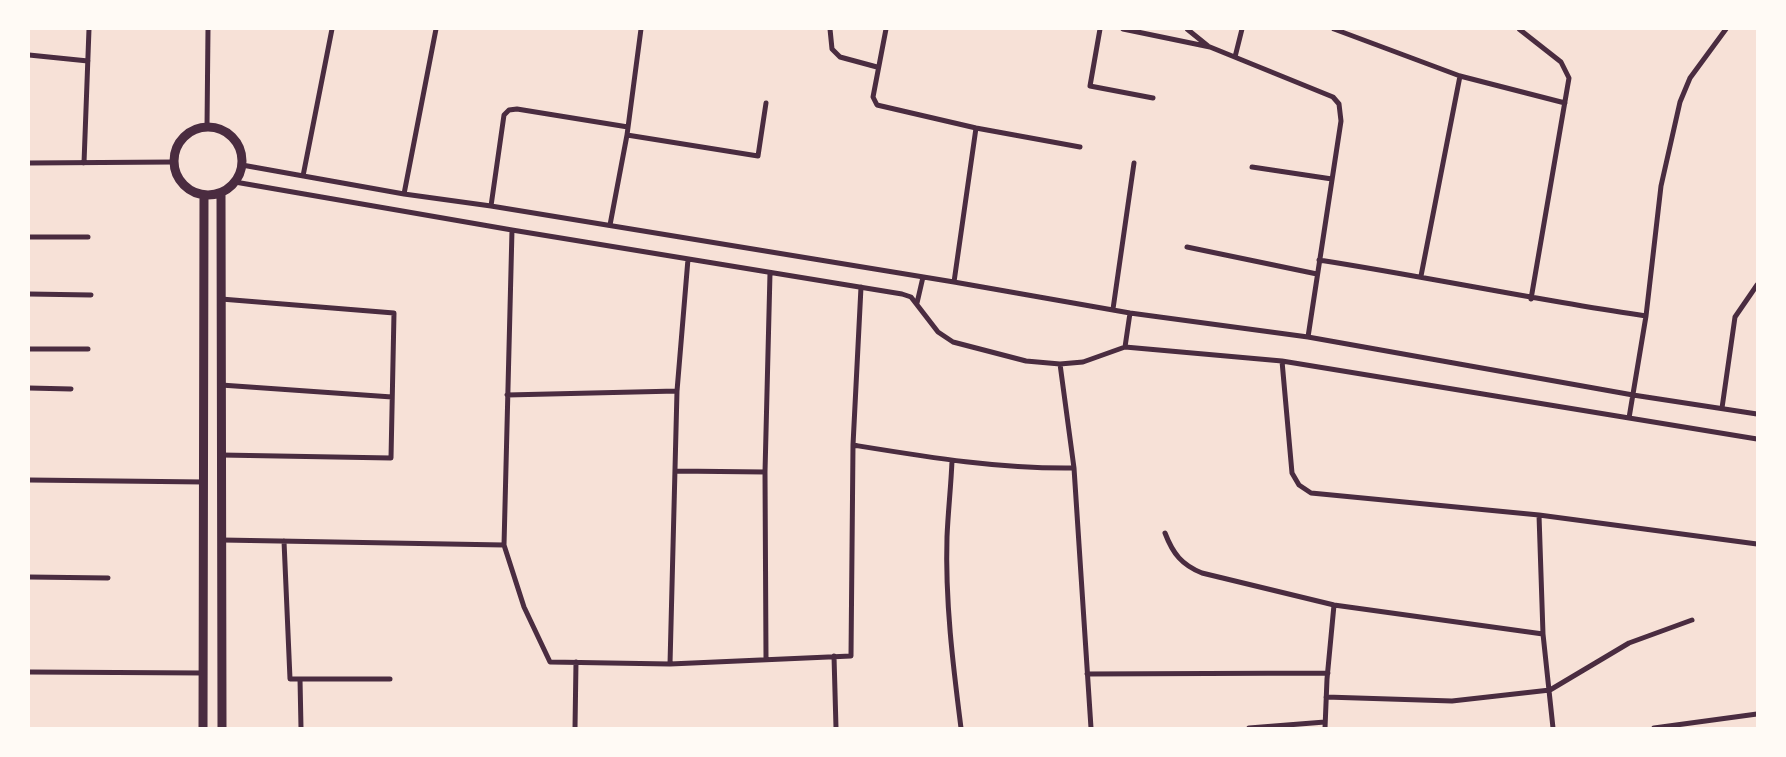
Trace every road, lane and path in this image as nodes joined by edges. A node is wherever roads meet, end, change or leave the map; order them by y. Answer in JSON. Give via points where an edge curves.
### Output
{"nodes":[{"id":1,"x":89,"y":29,"type":"edge"},
{"id":2,"x":208,"y":29,"type":"edge"},
{"id":3,"x":332,"y":29,"type":"edge"},
{"id":4,"x":436,"y":29,"type":"edge"},
{"id":5,"x":641,"y":29,"type":"edge"},
{"id":6,"x":830,"y":29,"type":"edge"},
{"id":7,"x":886,"y":29,"type":"edge"},
{"id":8,"x":1100,"y":29,"type":"edge"},
{"id":9,"x":1123,"y":29,"type":"edge"},
{"id":10,"x":1187,"y":29,"type":"edge"},
{"id":11,"x":1242,"y":29,"type":"edge"},
{"id":12,"x":1334,"y":29,"type":"edge"},
{"id":13,"x":1519,"y":29,"type":"edge"},
{"id":14,"x":1726,"y":29,"type":"edge"},
{"id":15,"x":1210,"y":47,"type":"junction"},
{"id":16,"x":29,"y":55,"type":"edge"},
{"id":17,"x":1235,"y":57,"type":"junction"},
{"id":18,"x":88,"y":61,"type":"junction"},
{"id":19,"x":877,"y":67,"type":"junction"},
{"id":20,"x":1460,"y":76,"type":"junction"},
{"id":21,"x":1153,"y":98,"type":"dead end"},
{"id":22,"x":766,"y":103,"type":"dead end"},
{"id":23,"x":1565,"y":103,"type":"junction"},
{"id":24,"x":207,"y":127,"type":"junction"},
{"id":25,"x":628,"y":127,"type":"junction"},
{"id":26,"x":976,"y":128,"type":"junction"},
{"id":27,"x":627,"y":135,"type":"junction"},
{"id":28,"x":1080,"y":147,"type":"dead end"},
{"id":29,"x":174,"y":162,"type":"junction"},
{"id":30,"x":29,"y":163,"type":"edge"},
{"id":31,"x":84,"y":163,"type":"junction"},
{"id":32,"x":1134,"y":163,"type":"dead end"},
{"id":33,"x":242,"y":166,"type":"junction"},
{"id":34,"x":1252,"y":167,"type":"dead end"},
{"id":35,"x":303,"y":176,"type":"junction"},
{"id":36,"x":1332,"y":179,"type":"junction"},
{"id":37,"x":235,"y":182,"type":"junction"},
{"id":38,"x":221,"y":193,"type":"junction"},
{"id":39,"x":404,"y":194,"type":"junction"},
{"id":40,"x":204,"y":195,"type":"junction"},
{"id":41,"x":491,"y":206,"type":"junction"},
{"id":42,"x":610,"y":225,"type":"junction"},
{"id":43,"x":512,"y":230,"type":"junction"},
{"id":44,"x":29,"y":237,"type":"edge"},
{"id":45,"x":88,"y":237,"type":"dead end"},
{"id":46,"x":1187,"y":247,"type":"dead end"},
{"id":47,"x":688,"y":259,"type":"junction"},
{"id":48,"x":1319,"y":260,"type":"junction"},
{"id":49,"x":770,"y":272,"type":"junction"},
{"id":50,"x":1317,"y":274,"type":"junction"},
{"id":51,"x":1421,"y":276,"type":"junction"},
{"id":52,"x":923,"y":277,"type":"junction"},
{"id":53,"x":954,"y":282,"type":"junction"},
{"id":54,"x":1757,"y":285,"type":"edge"},
{"id":55,"x":861,"y":287,"type":"junction"},
{"id":56,"x":29,"y":294,"type":"edge"},
{"id":57,"x":91,"y":295,"type":"dead end"},
{"id":58,"x":221,"y":298,"type":"junction"},
{"id":59,"x":1531,"y":299,"type":"junction"},
{"id":60,"x":918,"y":303,"type":"junction"},
{"id":61,"x":1113,"y":309,"type":"junction"},
{"id":62,"x":1130,"y":313,"type":"junction"},
{"id":63,"x":1646,"y":316,"type":"junction"},
{"id":64,"x":1308,"y":337,"type":"junction"},
{"id":65,"x":1125,"y":347,"type":"junction"},
{"id":66,"x":29,"y":349,"type":"edge"},
{"id":67,"x":88,"y":349,"type":"dead end"},
{"id":68,"x":1282,"y":360,"type":"junction"},
{"id":69,"x":1060,"y":364,"type":"junction"},
{"id":70,"x":222,"y":385,"type":"junction"},
{"id":71,"x":29,"y":388,"type":"edge"},
{"id":72,"x":71,"y":389,"type":"dead end"},
{"id":73,"x":677,"y":391,"type":"junction"},
{"id":74,"x":507,"y":394,"type":"junction"},
{"id":75,"x":1632,"y":395,"type":"junction"},
{"id":76,"x":392,"y":397,"type":"junction"},
{"id":77,"x":1722,"y":408,"type":"junction"},
{"id":78,"x":1757,"y":414,"type":"edge"},
{"id":79,"x":1629,"y":418,"type":"junction"},
{"id":80,"x":1757,"y":439,"type":"edge"},
{"id":81,"x":853,"y":445,"type":"junction"},
{"id":82,"x":222,"y":455,"type":"junction"},
{"id":83,"x":952,"y":461,"type":"junction"},
{"id":84,"x":1074,"y":468,"type":"junction"},
{"id":85,"x":675,"y":471,"type":"junction"},
{"id":86,"x":765,"y":472,"type":"junction"},
{"id":87,"x":29,"y":480,"type":"edge"},
{"id":88,"x":204,"y":482,"type":"junction"},
{"id":89,"x":1539,"y":515,"type":"junction"},
{"id":90,"x":1166,"y":533,"type":"dead end"},
{"id":91,"x":222,"y":540,"type":"junction"},
{"id":92,"x":284,"y":541,"type":"junction"},
{"id":93,"x":1757,"y":544,"type":"edge"},
{"id":94,"x":504,"y":545,"type":"junction"},
{"id":95,"x":29,"y":577,"type":"edge"},
{"id":96,"x":108,"y":578,"type":"dead end"},
{"id":97,"x":1334,"y":605,"type":"junction"},
{"id":98,"x":1692,"y":620,"type":"dead end"},
{"id":99,"x":1543,"y":634,"type":"junction"},
{"id":100,"x":834,"y":656,"type":"junction"},
{"id":101,"x":766,"y":658,"type":"junction"},
{"id":102,"x":576,"y":662,"type":"junction"},
{"id":103,"x":670,"y":664,"type":"junction"},
{"id":104,"x":29,"y":672,"type":"edge"},
{"id":105,"x":204,"y":673,"type":"junction"},
{"id":106,"x":1088,"y":674,"type":"junction"},
{"id":107,"x":1328,"y":674,"type":"junction"},
{"id":108,"x":300,"y":678,"type":"junction"},
{"id":109,"x":390,"y":679,"type":"dead end"},
{"id":110,"x":1550,"y":690,"type":"junction"},
{"id":111,"x":1326,"y":697,"type":"junction"},
{"id":112,"x":1757,"y":714,"type":"edge"},
{"id":113,"x":1325,"y":725,"type":"edge"},
{"id":114,"x":203,"y":728,"type":"edge"},
{"id":115,"x":222,"y":728,"type":"edge"},
{"id":116,"x":301,"y":728,"type":"edge"},
{"id":117,"x":575,"y":728,"type":"edge"},
{"id":118,"x":836,"y":728,"type":"edge"},
{"id":119,"x":961,"y":728,"type":"edge"},
{"id":120,"x":1091,"y":728,"type":"edge"},
{"id":121,"x":1249,"y":728,"type":"edge"},
{"id":122,"x":1553,"y":728,"type":"edge"},
{"id":123,"x":1654,"y":728,"type":"edge"}],
"edges":[{"from":1,"to":18,"type":"street"},
{"from":2,"to":24,"type":"street"},
{"from":3,"to":35,"type":"street"},
{"from":4,"to":39,"type":"street"},
{"from":5,"to":25,"type":"street"},
{"from":6,"to":19,"type":"street","via":[[832,49],[840,57]]},
{"from":7,"to":19,"type":"street"},
{"from":8,"to":21,"type":"street","via":[[1090,86]]},
{"from":9,"to":15,"type":"street"},
{"from":10,"to":15,"type":"street"},
{"from":11,"to":17,"type":"street"},
{"from":12,"to":20,"type":"street"},
{"from":13,"to":23,"type":"street","via":[[1565,67],[1569,78]]},
{"from":14,"to":63,"type":"street","via":[[1690,78],[1680,102],[1661,186]]},
{"from":15,"to":17,"type":"street"},
{"from":16,"to":18,"type":"street"},
{"from":17,"to":36,"type":"street","via":[[1333,97],[1339,104],[1341,121]]},
{"from":18,"to":31,"type":"street"},
{"from":19,"to":26,"type":"street","via":[[873,97],[877,105]]},
{"from":20,"to":23,"type":"street"},
{"from":20,"to":51,"type":"street"},
{"from":22,"to":27,"type":"street","via":[[758,156]]},
{"from":23,"to":59,"type":"street"},
{"from":24,"to":29,"type":"street","via":[[193,131],[181,140]]},
{"from":24,"to":33,"type":"street","via":[[224,131],[236,142]]},
{"from":25,"to":27,"type":"street"},
{"from":25,"to":41,"type":"street","via":[[509,110],[504,115]]},
{"from":26,"to":28,"type":"street"},
{"from":26,"to":53,"type":"street"},
{"from":27,"to":42,"type":"street"},
{"from":29,"to":31,"type":"street"},
{"from":29,"to":40,"type":"street","via":[[182,184]]},
{"from":30,"to":31,"type":"street"},
{"from":32,"to":61,"type":"street"},
{"from":33,"to":35,"type":"street"},
{"from":33,"to":37,"type":"street"},
{"from":34,"to":36,"type":"street"},
{"from":35,"to":39,"type":"street"},
{"from":36,"to":48,"type":"street"},
{"from":37,"to":38,"type":"street"},
{"from":37,"to":43,"type":"street"},
{"from":38,"to":40,"type":"street"},
{"from":38,"to":58,"type":"street"},
{"from":39,"to":41,"type":"street"},
{"from":40,"to":88,"type":"street"},
{"from":41,"to":42,"type":"street"},
{"from":42,"to":52,"type":"street"},
{"from":43,"to":47,"type":"street"},
{"from":43,"to":74,"type":"street"},
{"from":44,"to":45,"type":"street"},
{"from":46,"to":50,"type":"street"},
{"from":47,"to":49,"type":"street"},
{"from":47,"to":73,"type":"street"},
{"from":48,"to":50,"type":"street"},
{"from":48,"to":51,"type":"street"},
{"from":49,"to":55,"type":"street"},
{"from":49,"to":86,"type":"street"},
{"from":50,"to":64,"type":"street"},
{"from":51,"to":59,"type":"street"},
{"from":52,"to":53,"type":"street"},
{"from":52,"to":60,"type":"street"},
{"from":53,"to":61,"type":"street"},
{"from":54,"to":77,"type":"street","via":[[1735,317]]},
{"from":55,"to":60,"type":"street","via":[[902,294]]},
{"from":55,"to":81,"type":"street"},
{"from":56,"to":57,"type":"street"},
{"from":58,"to":70,"type":"street"},
{"from":58,"to":76,"type":"street","via":[[394,313]]},
{"from":59,"to":63,"type":"street"},
{"from":60,"to":69,"type":"street","via":[[938,332],[953,342],[1026,361]]},
{"from":61,"to":62,"type":"street"},
{"from":62,"to":64,"type":"street"},
{"from":62,"to":65,"type":"street"},
{"from":63,"to":75,"type":"street"},
{"from":64,"to":75,"type":"street"},
{"from":65,"to":68,"type":"street"},
{"from":65,"to":69,"type":"street","via":[[1083,362]]},
{"from":66,"to":67,"type":"street"},
{"from":68,"to":79,"type":"street"},
{"from":68,"to":89,"type":"street","via":[[1292,473],[1299,484],[1311,493]]},
{"from":69,"to":84,"type":"street"},
{"from":70,"to":76,"type":"street"},
{"from":70,"to":82,"type":"street"},
{"from":71,"to":72,"type":"street"},
{"from":73,"to":74,"type":"street"},
{"from":73,"to":85,"type":"street"},
{"from":74,"to":94,"type":"street"},
{"from":75,"to":77,"type":"street"},
{"from":75,"to":79,"type":"street"},
{"from":76,"to":82,"type":"street","via":[[391,458]]},
{"from":77,"to":78,"type":"street"},
{"from":79,"to":80,"type":"street"},
{"from":81,"to":83,"type":"street"},
{"from":81,"to":100,"type":"street","via":[[851,656]]},
{"from":82,"to":91,"type":"street"},
{"from":83,"to":84,"type":"street","via":[[1025,468]]},
{"from":83,"to":119,"type":"street","via":[[948,582]]},
{"from":84,"to":106,"type":"street"},
{"from":85,"to":86,"type":"street"},
{"from":85,"to":103,"type":"street"},
{"from":86,"to":101,"type":"street"},
{"from":87,"to":88,"type":"street"},
{"from":88,"to":105,"type":"street"},
{"from":89,"to":93,"type":"street"},
{"from":89,"to":99,"type":"street"},
{"from":90,"to":97,"type":"street","via":[[1171,548],[1189,568]]},
{"from":91,"to":92,"type":"street"},
{"from":91,"to":115,"type":"street"},
{"from":92,"to":94,"type":"street"},
{"from":92,"to":108,"type":"street","via":[[290,679]]},
{"from":94,"to":102,"type":"street","via":[[524,607],[550,662]]},
{"from":95,"to":96,"type":"street"},
{"from":97,"to":99,"type":"street"},
{"from":97,"to":107,"type":"street"},
{"from":98,"to":110,"type":"street","via":[[1629,643]]},
{"from":99,"to":110,"type":"street"},
{"from":100,"to":101,"type":"street"},
{"from":100,"to":118,"type":"street"},
{"from":101,"to":103,"type":"street"},
{"from":102,"to":103,"type":"street"},
{"from":102,"to":117,"type":"street"},
{"from":104,"to":105,"type":"street"},
{"from":105,"to":114,"type":"street"},
{"from":106,"to":107,"type":"street"},
{"from":106,"to":120,"type":"street"},
{"from":107,"to":111,"type":"street"},
{"from":108,"to":109,"type":"street"},
{"from":108,"to":116,"type":"street"},
{"from":110,"to":111,"type":"street","via":[[1452,701]]},
{"from":110,"to":122,"type":"street"},
{"from":111,"to":113,"type":"street"},
{"from":112,"to":123,"type":"street"},
{"from":113,"to":121,"type":"street"}]}
